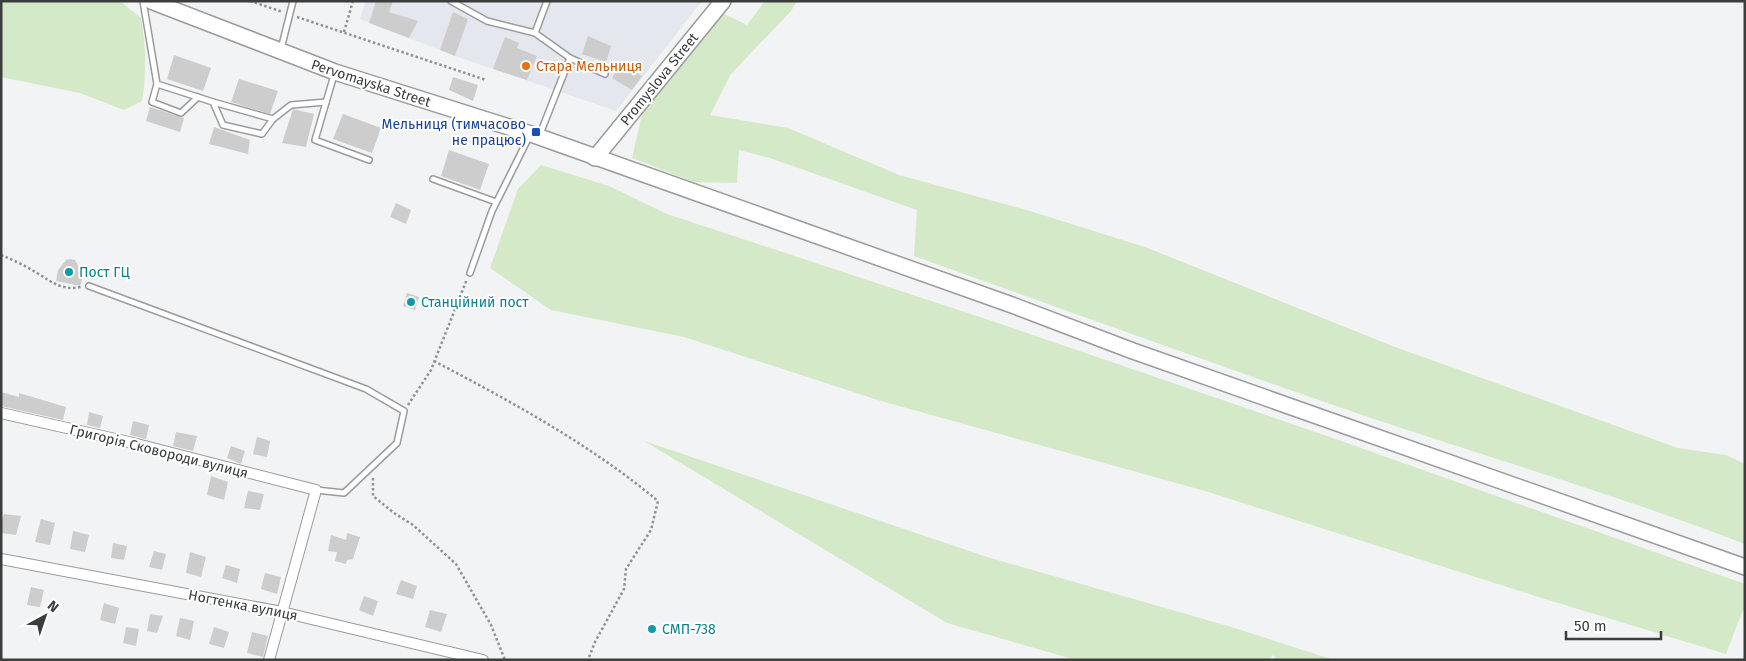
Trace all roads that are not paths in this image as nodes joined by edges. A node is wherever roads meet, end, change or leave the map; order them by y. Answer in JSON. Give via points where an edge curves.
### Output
{"nodes":[{"id":1,"x":143,"y":1,"type":"edge"},
{"id":2,"x":151,"y":1,"type":"edge"},
{"id":3,"x":292,"y":1,"type":"edge"},
{"id":4,"x":451,"y":1,"type":"edge"},
{"id":5,"x":547,"y":1,"type":"edge"},
{"id":6,"x":723,"y":1,"type":"edge"},
{"id":7,"x":535,"y":33,"type":"junction"},
{"id":8,"x":280,"y":51,"type":"junction"},
{"id":9,"x":570,"y":58,"type":"junction"},
{"id":10,"x":335,"y":72,"type":"junction"},
{"id":11,"x":605,"y":74,"type":"dead end"},
{"id":12,"x":157,"y":84,"type":"junction"},
{"id":13,"x":198,"y":97,"type":"junction"},
{"id":14,"x":213,"y":102,"type":"junction"},
{"id":15,"x":326,"y":102,"type":"junction"},
{"id":16,"x":273,"y":119,"type":"junction"},
{"id":17,"x":535,"y":136,"type":"junction"},
{"id":18,"x":595,"y":158,"type":"junction"},
{"id":19,"x":369,"y":160,"type":"dead end"},
{"id":20,"x":433,"y":179,"type":"dead end"},
{"id":21,"x":496,"y":202,"type":"junction"},
{"id":22,"x":470,"y":274,"type":"road end"},
{"id":23,"x":89,"y":286,"type":"road end"},
{"id":24,"x":1,"y":413,"type":"edge"},
{"id":25,"x":316,"y":490,"type":"junction"},
{"id":26,"x":1,"y":559,"type":"edge"},
{"id":27,"x":1745,"y":567,"type":"edge"},
{"id":28,"x":282,"y":612,"type":"junction"},
{"id":29,"x":269,"y":660,"type":"edge"},
{"id":30,"x":483,"y":660,"type":"edge"}],
"edges":[{"from":1,"to":12,"type":"lane"},
{"from":2,"to":8,"type":"street","name":"Pervomayska Street"},
{"from":3,"to":8,"type":"lane"},
{"from":4,"to":7,"type":"lane","via":[[487,20]]},
{"from":5,"to":7,"type":"lane"},
{"from":6,"to":18,"type":"street","name":"Promyslova Street"},
{"from":7,"to":9,"type":"lane"},
{"from":8,"to":10,"type":"street","name":"Pervomayska Street"},
{"from":9,"to":11,"type":"lane"},
{"from":9,"to":17,"type":"lane"},
{"from":10,"to":15,"type":"lane"},
{"from":10,"to":17,"type":"street","name":"Pervomayska Street"},
{"from":12,"to":13,"type":"lane"},
{"from":12,"to":13,"type":"lane","via":[[152,102],[182,114]]},
{"from":13,"to":14,"type":"lane"},
{"from":14,"to":16,"type":"lane"},
{"from":14,"to":16,"type":"lane","via":[[223,125],[262,134]]},
{"from":15,"to":16,"type":"lane","via":[[291,105]]},
{"from":15,"to":19,"type":"lane","via":[[315,140]]},
{"from":17,"to":18,"type":"street","name":"Pervomayska Street"},
{"from":17,"to":21,"type":"lane"},
{"from":18,"to":27,"type":"street","name":"Pervomayska Street","via":[[1012,305],[1133,352]]},
{"from":20,"to":21,"type":"lane"},
{"from":21,"to":22,"type":"lane"},
{"from":23,"to":25,"type":"lane","via":[[366,389],[404,411],[397,443],[344,493]]},
{"from":24,"to":25,"type":"street","name":"Григорія Сковороди вулиця"},
{"from":25,"to":28,"type":"street"},
{"from":26,"to":28,"type":"street","name":"Ногтенка вулиця"},
{"from":28,"to":29,"type":"street"},
{"from":28,"to":30,"type":"street","name":"Ногтенка вулиця"}]}
